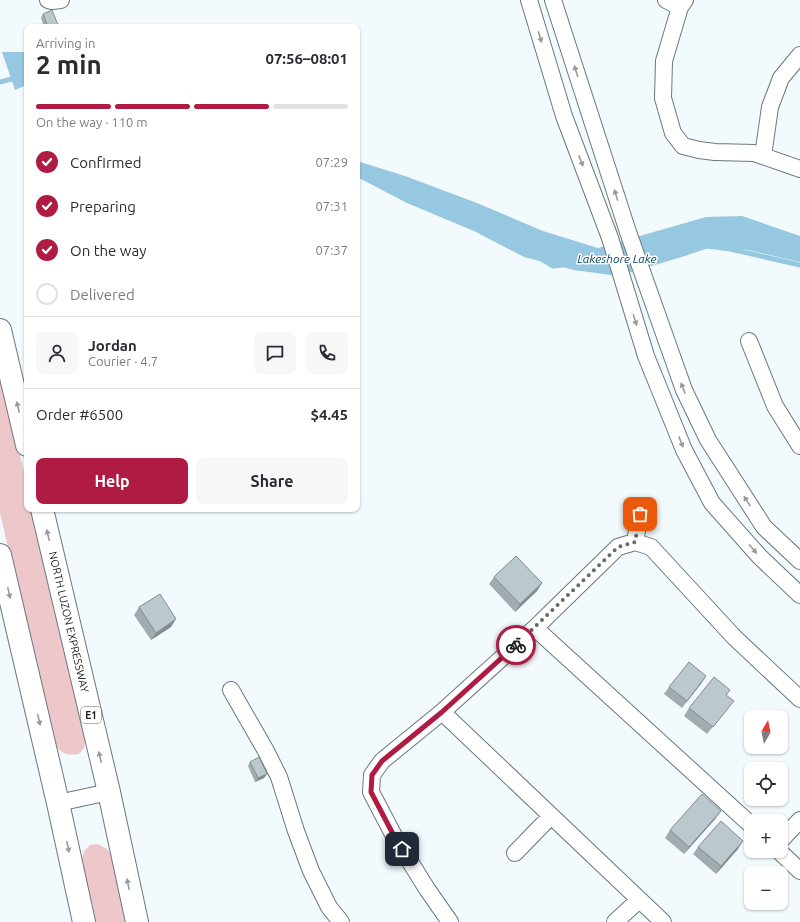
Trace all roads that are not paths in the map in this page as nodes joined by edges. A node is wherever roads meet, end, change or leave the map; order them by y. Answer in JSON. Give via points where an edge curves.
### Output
{"nodes":[{"id":1,"x":48,"y":0,"type":"edge"},
{"id":2,"x":61,"y":0,"type":"edge"},
{"id":3,"x":529,"y":0,"type":"edge"},
{"id":4,"x":553,"y":0,"type":"edge"},
{"id":5,"x":677,"y":2,"type":"edge"},
{"id":6,"x":800,"y":55,"type":"edge"},
{"id":7,"x":763,"y":156,"type":"junction"},
{"id":8,"x":800,"y":169,"type":"edge"},
{"id":9,"x":0,"y":330,"type":"edge"},
{"id":10,"x":749,"y":341,"type":"dead end"},
{"id":11,"x":24,"y":432,"type":"edge"},
{"id":12,"x":800,"y":446,"type":"edge"},
{"id":13,"x":43,"y":512,"type":"edge"},
{"id":14,"x":640,"y":514,"type":"dead end"},
{"id":15,"x":635,"y":542,"type":"junction"},
{"id":16,"x":0,"y":556,"type":"edge"},
{"id":17,"x":800,"y":561,"type":"edge"},
{"id":18,"x":800,"y":594,"type":"edge"},
{"id":19,"x":535,"y":628,"type":"junction"},
{"id":20,"x":231,"y":690,"type":"dead end"},
{"id":21,"x":800,"y":699,"type":"edge"},
{"id":22,"x":442,"y":712,"type":"junction"},
{"id":23,"x":109,"y":792,"type":"junction"},
{"id":24,"x":58,"y":803,"type":"junction"},
{"id":25,"x":551,"y":816,"type":"junction"},
{"id":26,"x":744,"y":819,"type":"edge"},
{"id":27,"x":800,"y":820,"type":"edge"},
{"id":28,"x":788,"y":833,"type":"edge"},
{"id":29,"x":515,"y":853,"type":"dead end"},
{"id":30,"x":786,"y":858,"type":"edge"},
{"id":31,"x":800,"y":871,"type":"edge"},
{"id":32,"x":639,"y":900,"type":"junction"},
{"id":33,"x":84,"y":922,"type":"edge"},
{"id":34,"x":137,"y":922,"type":"edge"},
{"id":35,"x":341,"y":922,"type":"edge"},
{"id":36,"x":450,"y":922,"type":"edge"},
{"id":37,"x":615,"y":922,"type":"edge"},
{"id":38,"x":663,"y":922,"type":"edge"}],
"edges":[{"from":1,"to":2,"type":"street"},
{"from":3,"to":18,"type":"street","one_way":true,"via":[[564,116],[610,238],[646,356],[684,450],[712,503],[758,556]]},
{"from":17,"to":4,"type":"street","one_way":true,"via":[[764,527],[708,440],[684,390],[628,232]]},
{"from":5,"to":7,"type":"street","via":[[664,61],[663,98],[673,133],[683,146]]},
{"from":6,"to":7,"type":"street","via":[[781,78],[770,107]]},
{"from":7,"to":8,"type":"street"},
{"from":11,"to":9,"type":"highway","one_way":true},
{"from":10,"to":12,"type":"street","via":[[775,406]]},
{"from":23,"to":13,"type":"highway","name":"NORTH LUZON EXPRESSWAY","number":"E1","one_way":true},
{"from":14,"to":15,"type":"street"},
{"from":15,"to":19,"type":"street","via":[[618,547]]},
{"from":15,"to":21,"type":"street","via":[[651,547],[734,638]]},
{"from":16,"to":24,"type":"highway","one_way":true},
{"from":19,"to":22,"type":"street"},
{"from":19,"to":26,"type":"street"},
{"from":20,"to":35,"type":"street","via":[[266,751],[278,777],[311,870],[329,908]]},
{"from":22,"to":25,"type":"street"},
{"from":22,"to":36,"type":"street","via":[[382,761],[372,775],[371,792],[394,836]]},
{"from":23,"to":24,"type":"street"},
{"from":34,"to":23,"type":"highway","name":"NORTH LUZON EXPRESSWAY","number":"E1","one_way":true},
{"from":24,"to":33,"type":"highway","one_way":true},
{"from":25,"to":29,"type":"street"},
{"from":25,"to":32,"type":"street"},
{"from":27,"to":28,"type":"street"},
{"from":30,"to":31,"type":"street"},
{"from":32,"to":37,"type":"street"},
{"from":32,"to":38,"type":"street"}]}
